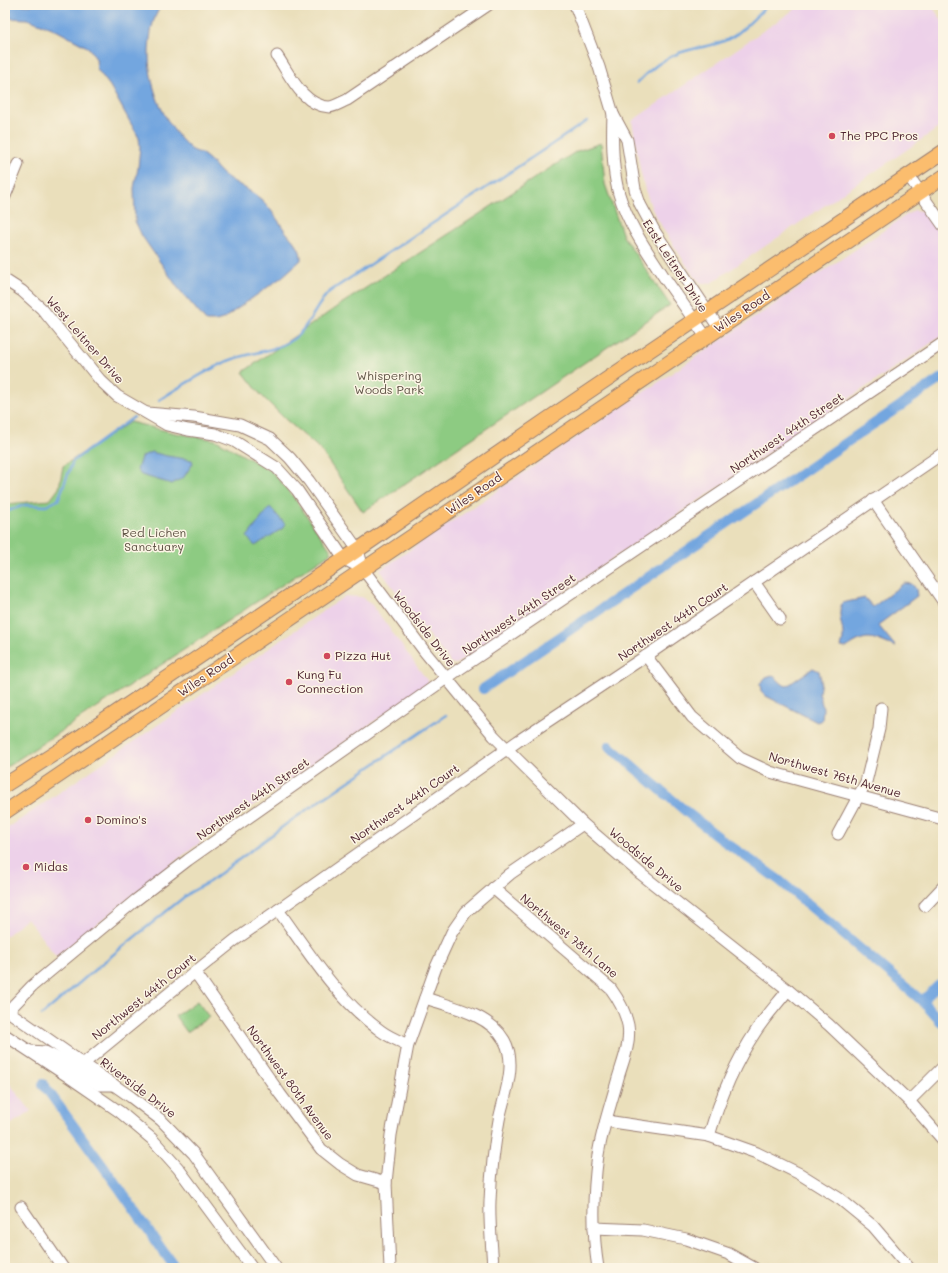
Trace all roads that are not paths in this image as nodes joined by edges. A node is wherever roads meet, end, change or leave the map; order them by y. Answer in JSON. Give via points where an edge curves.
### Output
{"nodes":[{"id":1,"x":488,"y":5,"type":"edge"},
{"id":2,"x":575,"y":5,"type":"edge"},
{"id":3,"x":278,"y":56,"type":"dead end"},
{"id":4,"x":613,"y":114,"type":"junction"},
{"id":5,"x":943,"y":152,"type":"edge"},
{"id":6,"x":18,"y":164,"type":"dead end"},
{"id":7,"x":908,"y":175,"type":"junction"},
{"id":8,"x":943,"y":177,"type":"edge"},
{"id":9,"x":920,"y":192,"type":"junction"},
{"id":10,"x":5,"y":196,"type":"edge"},
{"id":11,"x":640,"y":204,"type":"junction"},
{"id":12,"x":625,"y":209,"type":"junction"},
{"id":13,"x":943,"y":225,"type":"edge"},
{"id":14,"x":676,"y":264,"type":"junction"},
{"id":15,"x":662,"y":273,"type":"junction"},
{"id":16,"x":5,"y":280,"type":"edge"},
{"id":17,"x":708,"y":311,"type":"junction"},
{"id":18,"x":694,"y":321,"type":"junction"},
{"id":19,"x":719,"y":328,"type":"junction"},
{"id":20,"x":706,"y":337,"type":"junction"},
{"id":21,"x":943,"y":343,"type":"edge"},
{"id":22,"x":147,"y":413,"type":"junction"},
{"id":23,"x":545,"y":421,"type":"junction"},
{"id":24,"x":556,"y":438,"type":"junction"},
{"id":25,"x":943,"y":453,"type":"edge"},
{"id":26,"x":873,"y":500,"type":"junction"},
{"id":27,"x":358,"y":550,"type":"junction"},
{"id":28,"x":344,"y":559,"type":"junction"},
{"id":29,"x":363,"y":570,"type":"junction"},
{"id":30,"x":754,"y":582,"type":"junction"},
{"id":31,"x":943,"y":601,"type":"edge"},
{"id":32,"x":780,"y":619,"type":"dead end"},
{"id":33,"x":646,"y":656,"type":"junction"},
{"id":34,"x":447,"y":678,"type":"junction"},
{"id":35,"x":881,"y":708,"type":"dead end"},
{"id":36,"x":507,"y":749,"type":"junction"},
{"id":37,"x":5,"y":785,"type":"edge"},
{"id":38,"x":859,"y":796,"type":"junction"},
{"id":39,"x":5,"y":812,"type":"edge"},
{"id":40,"x":943,"y":819,"type":"edge"},
{"id":41,"x":583,"y":824,"type":"junction"},
{"id":42,"x":838,"y":834,"type":"dead end"},
{"id":43,"x":943,"y":887,"type":"edge"},
{"id":44,"x":493,"y":888,"type":"junction"},
{"id":45,"x":925,"y":906,"type":"dead end"},
{"id":46,"x":278,"y":910,"type":"junction"},
{"id":47,"x":195,"y":972,"type":"junction"},
{"id":48,"x":788,"y":990,"type":"junction"},
{"id":49,"x":425,"y":998,"type":"junction"},
{"id":50,"x":6,"y":1010,"type":"edge"},
{"id":51,"x":5,"y":1035,"type":"edge"},
{"id":52,"x":408,"y":1045,"type":"junction"},
{"id":53,"x":29,"y":1051,"type":"junction"},
{"id":54,"x":83,"y":1064,"type":"junction"},
{"id":55,"x":943,"y":1067,"type":"edge"},
{"id":56,"x":114,"y":1085,"type":"junction"},
{"id":57,"x":909,"y":1101,"type":"junction"},
{"id":58,"x":606,"y":1121,"type":"junction"},
{"id":59,"x":709,"y":1136,"type":"junction"},
{"id":60,"x":943,"y":1140,"type":"edge"},
{"id":61,"x":386,"y":1183,"type":"junction"},
{"id":62,"x":21,"y":1207,"type":"dead end"},
{"id":63,"x":594,"y":1228,"type":"junction"},
{"id":64,"x":63,"y":1268,"type":"edge"},
{"id":65,"x":252,"y":1268,"type":"edge"},
{"id":66,"x":276,"y":1268,"type":"edge"},
{"id":67,"x":390,"y":1268,"type":"edge"},
{"id":68,"x":493,"y":1268,"type":"edge"},
{"id":69,"x":598,"y":1268,"type":"edge"},
{"id":70,"x":754,"y":1268,"type":"edge"},
{"id":71,"x":909,"y":1268,"type":"edge"}],
"edges":[{"from":1,"to":3,"type":"street","via":[[347,100],[330,107],[314,103],[303,94]]},
{"from":2,"to":4,"type":"street","name":"East Leitner Drive","via":[[599,67]]},
{"from":4,"to":11,"type":"street","name":"East Leitner Drive","via":[[627,140],[635,190]]},
{"from":4,"to":12,"type":"street","name":"East Leitner Drive","via":[[612,140],[618,192]]},
{"from":5,"to":7,"type":"main road","name":"Wiles Road"},
{"from":6,"to":10,"type":"street"},
{"from":7,"to":9,"type":"street"},
{"from":7,"to":17,"type":"main road","name":"Wiles Road"},
{"from":8,"to":9,"type":"main road","name":"Wiles Road"},
{"from":9,"to":13,"type":"street"},
{"from":9,"to":19,"type":"main road","name":"Wiles Road"},
{"from":11,"to":12,"type":"street"},
{"from":11,"to":14,"type":"street","name":"East Leitner Drive"},
{"from":12,"to":15,"type":"street","name":"East Leitner Drive","via":[[640,241]]},
{"from":14,"to":15,"type":"street"},
{"from":14,"to":17,"type":"street","name":"East Leitner Drive"},
{"from":15,"to":18,"type":"street","name":"East Leitner Drive"},
{"from":16,"to":22,"type":"street","name":"West Leitner Drive","via":[[42,309],[100,380],[117,396]]},
{"from":17,"to":18,"type":"main road","name":"Wiles Road"},
{"from":17,"to":19,"type":"street","name":"East Leitner Drive"},
{"from":18,"to":20,"type":"street","name":"East Leitner Drive"},
{"from":18,"to":23,"type":"main road","name":"Wiles Road"},
{"from":19,"to":20,"type":"main road","name":"Wiles Road"},
{"from":20,"to":24,"type":"main road","name":"Wiles Road"},
{"from":21,"to":34,"type":"street","name":"Northwest 44th Street"},
{"from":22,"to":27,"type":"street","name":"West Leitner Drive","via":[[232,423],[270,439],[299,468]]},
{"from":22,"to":28,"type":"street","name":"West Leitner Drive","via":[[167,425],[215,434],[234,441],[277,468],[297,490]]},
{"from":23,"to":24,"type":"main road"},
{"from":23,"to":27,"type":"main road","name":"Wiles Road"},
{"from":24,"to":29,"type":"main road","name":"Wiles Road"},
{"from":25,"to":26,"type":"street","name":"Northwest 44th Court"},
{"from":26,"to":30,"type":"street","name":"Northwest 44th Court"},
{"from":26,"to":31,"type":"street"},
{"from":27,"to":28,"type":"main road","name":"Wiles Road"},
{"from":27,"to":29,"type":"street","name":"Woodside Drive"},
{"from":28,"to":29,"type":"street","name":"Woodside Drive"},
{"from":28,"to":37,"type":"main road","name":"Wiles Road"},
{"from":29,"to":34,"type":"street","name":"Woodside Drive"},
{"from":29,"to":39,"type":"main road","name":"Wiles Road"},
{"from":30,"to":32,"type":"street"},
{"from":30,"to":33,"type":"street","name":"Northwest 44th Court"},
{"from":33,"to":36,"type":"street","name":"Northwest 44th Court"},
{"from":33,"to":38,"type":"street","name":"Northwest 76th Avenue","via":[[692,717],[740,758],[770,772]]},
{"from":34,"to":36,"type":"street","name":"Woodside Drive"},
{"from":34,"to":50,"type":"street","name":"Northwest 44th Street","via":[[188,860]]},
{"from":35,"to":38,"type":"street","via":[[879,729],[866,782]]},
{"from":36,"to":41,"type":"street","name":"Woodside Drive"},
{"from":36,"to":46,"type":"street","name":"Northwest 44th Court"},
{"from":38,"to":40,"type":"street","name":"Northwest 76th Avenue"},
{"from":38,"to":42,"type":"street"},
{"from":41,"to":44,"type":"street"},
{"from":41,"to":48,"type":"street","name":"Woodside Drive","via":[[641,874]]},
{"from":43,"to":45,"type":"street"},
{"from":44,"to":49,"type":"street","via":[[466,912],[452,932]]},
{"from":44,"to":58,"type":"street","name":"Northwest 78th Lane","via":[[611,989],[622,1005],[628,1025],[627,1046]]},
{"from":46,"to":47,"type":"street","name":"Northwest 44th Court"},
{"from":46,"to":52,"type":"street","via":[[326,977],[352,1007],[382,1032]]},
{"from":47,"to":54,"type":"street","name":"Northwest 44th Court"},
{"from":47,"to":61,"type":"street","name":"Northwest 80th Avenue","via":[[321,1148],[358,1175]]},
{"from":48,"to":57,"type":"street","name":"Woodside Drive"},
{"from":48,"to":59,"type":"street","via":[[756,1031],[734,1067],[719,1102]]},
{"from":49,"to":52,"type":"street"},
{"from":49,"to":68,"type":"street","via":[[468,1013],[492,1025],[504,1040],[510,1056],[510,1073],[493,1162],[490,1202]]},
{"from":50,"to":54,"type":"street","name":"Riverside Drive"},
{"from":51,"to":53,"type":"street"},
{"from":52,"to":61,"type":"street","via":[[391,1135]]},
{"from":53,"to":56,"type":"street","via":[[45,1052],[98,1085]]},
{"from":53,"to":65,"type":"street","via":[[120,1112],[152,1139],[178,1168]]},
{"from":54,"to":56,"type":"street","name":"Riverside Drive"},
{"from":55,"to":57,"type":"street"},
{"from":56,"to":66,"type":"street","name":"Riverside Drive","via":[[161,1120],[194,1154]]},
{"from":57,"to":60,"type":"street","name":"Woodside Drive"},
{"from":58,"to":59,"type":"street"},
{"from":58,"to":63,"type":"street","name":"Northwest 78th Lane","via":[[598,1155]]},
{"from":59,"to":71,"type":"street","via":[[757,1153],[800,1174],[840,1199],[873,1226]]},
{"from":61,"to":67,"type":"street"},
{"from":62,"to":64,"type":"street"},
{"from":63,"to":69,"type":"street","name":"Northwest 78th Lane"},
{"from":63,"to":70,"type":"street","via":[[643,1230],[686,1238],[729,1254]]}]}
